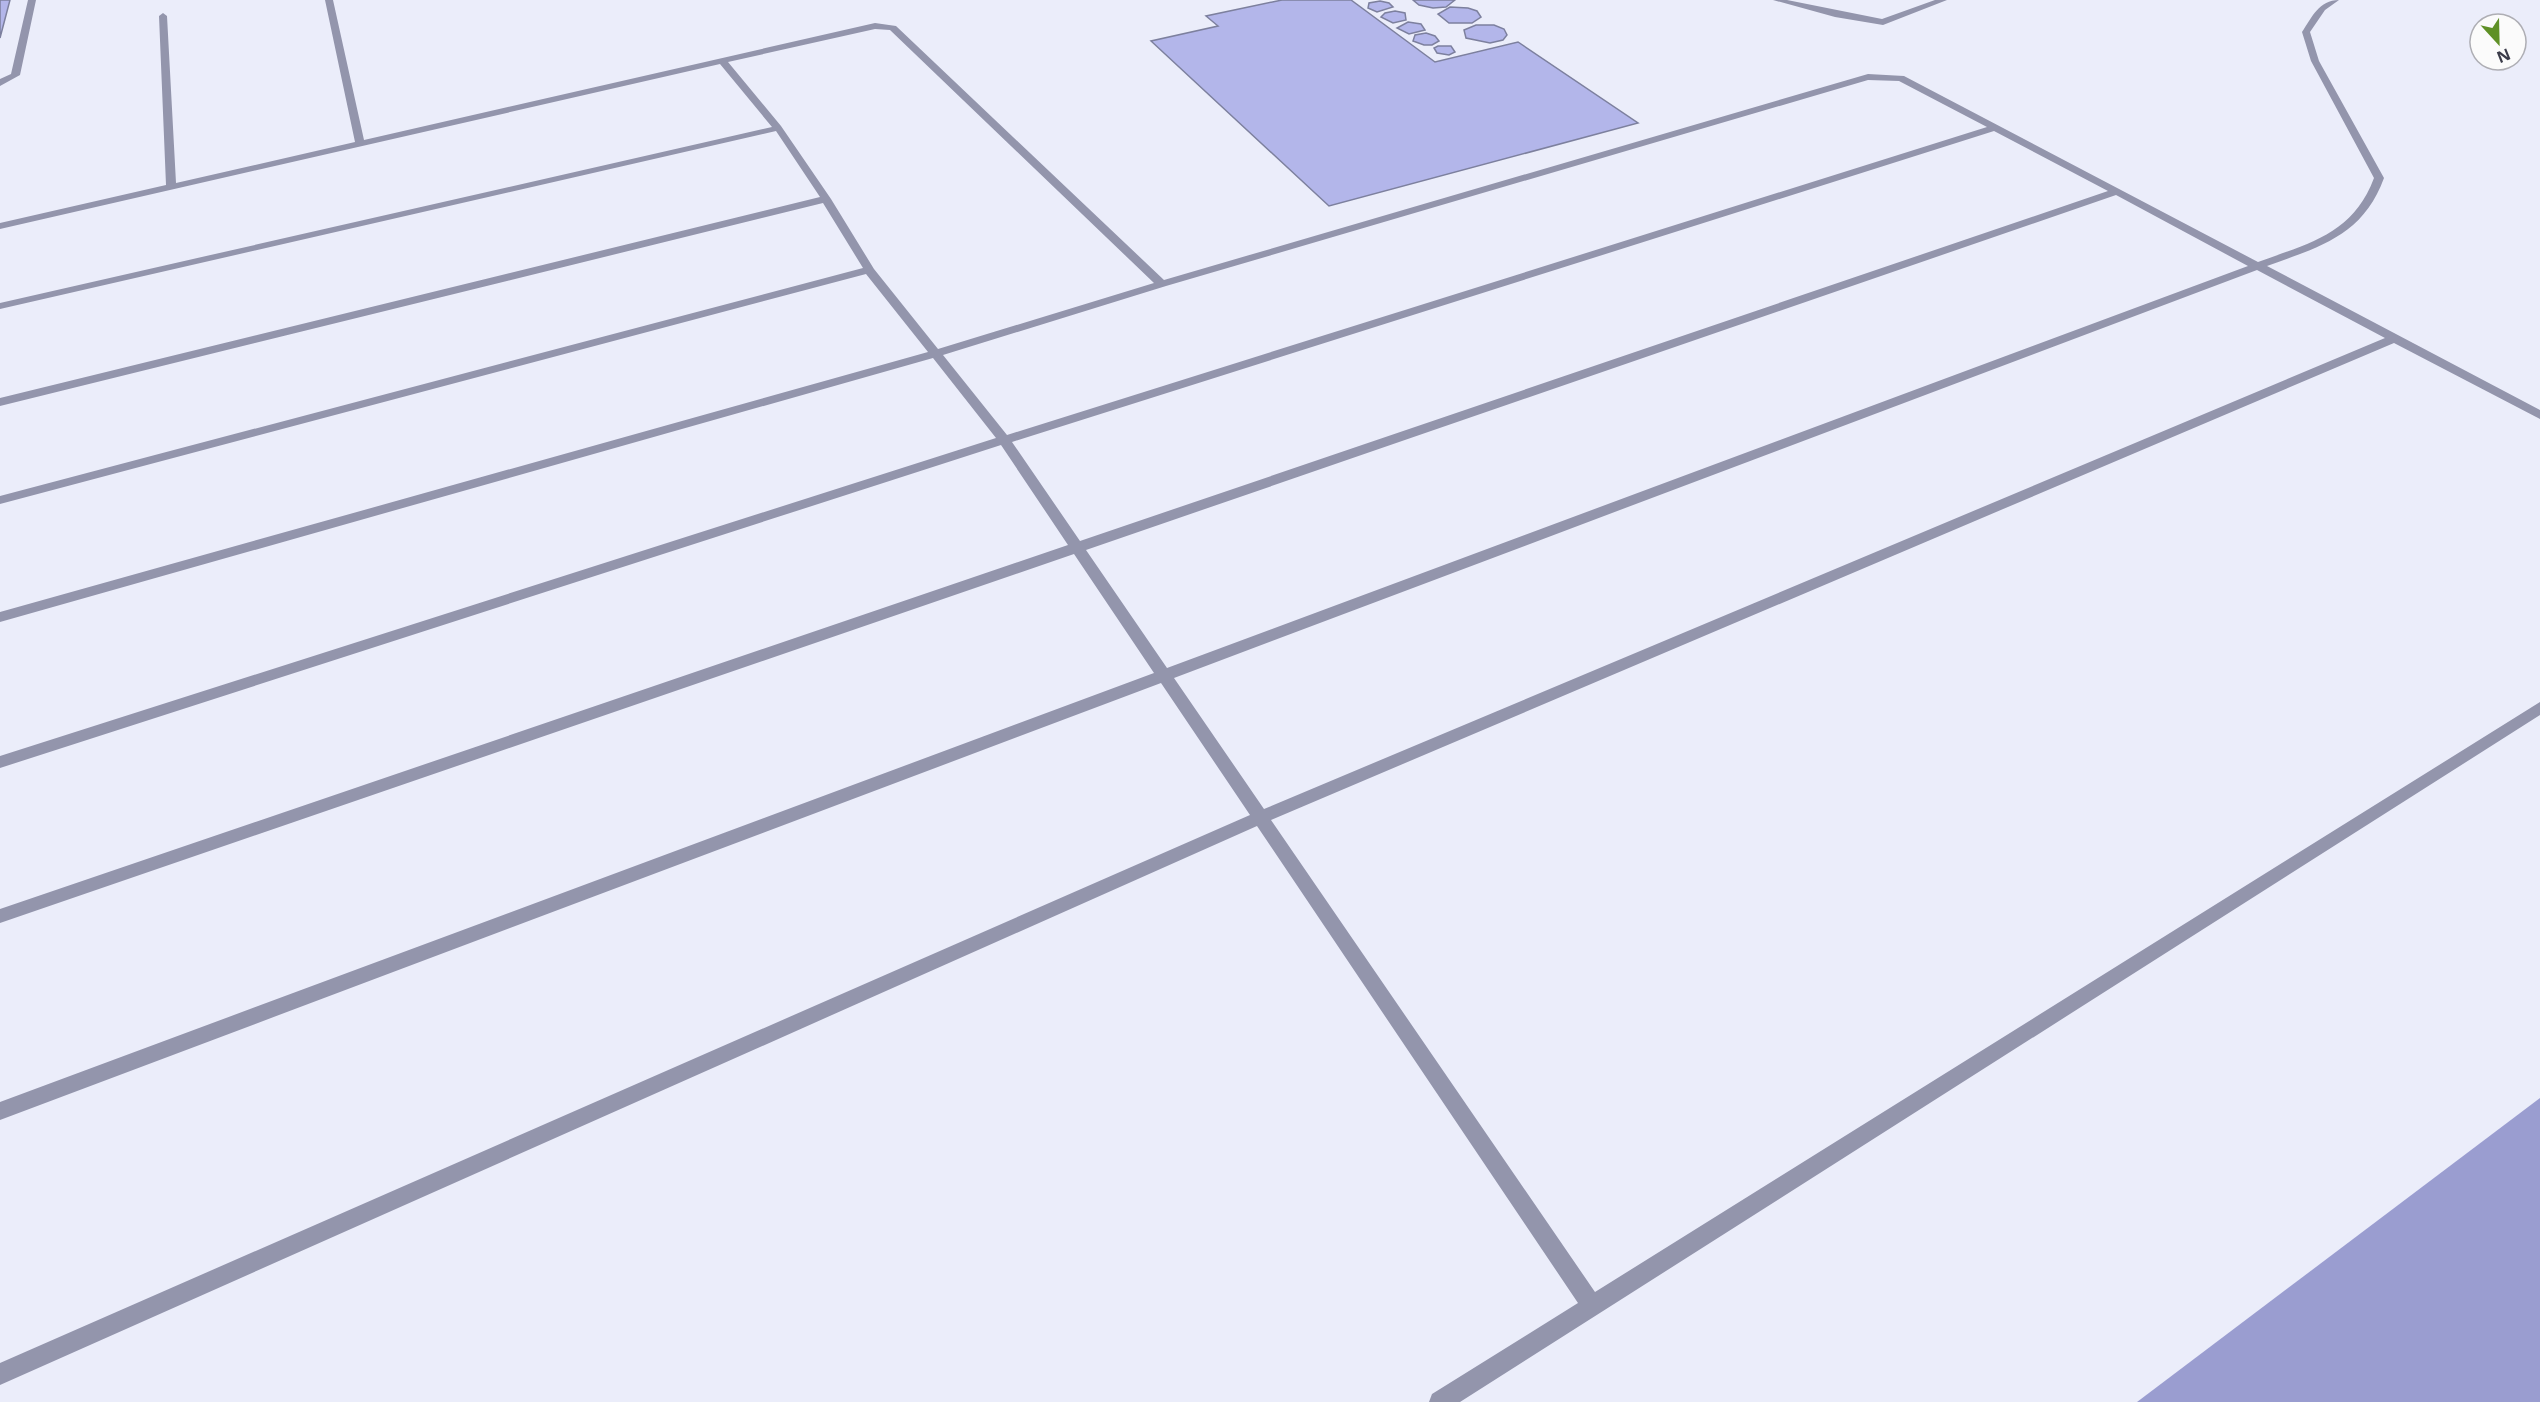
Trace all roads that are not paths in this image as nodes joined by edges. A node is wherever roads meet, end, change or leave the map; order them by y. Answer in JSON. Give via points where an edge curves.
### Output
{"nodes":[{"id":1,"x":32,"y":0,"type":"edge"},
{"id":2,"x":329,"y":0,"type":"edge"},
{"id":3,"x":1777,"y":0,"type":"edge"},
{"id":4,"x":1943,"y":0,"type":"edge"},
{"id":5,"x":2335,"y":0,"type":"edge"},
{"id":6,"x":164,"y":16,"type":"dead end"},
{"id":7,"x":724,"y":63,"type":"junction"},
{"id":8,"x":0,"y":83,"type":"edge"},
{"id":9,"x":1996,"y":127,"type":"junction"},
{"id":10,"x":778,"y":128,"type":"junction"},
{"id":11,"x":360,"y":144,"type":"junction"},
{"id":12,"x":171,"y":187,"type":"junction"},
{"id":13,"x":2118,"y":191,"type":"junction"},
{"id":14,"x":826,"y":199,"type":"junction"},
{"id":15,"x":0,"y":226,"type":"edge"},
{"id":16,"x":2261,"y":267,"type":"junction"},
{"id":17,"x":869,"y":270,"type":"junction"},
{"id":18,"x":1162,"y":284,"type":"junction"},
{"id":19,"x":0,"y":306,"type":"edge"},
{"id":20,"x":2395,"y":338,"type":"junction"},
{"id":21,"x":934,"y":354,"type":"junction"},
{"id":22,"x":0,"y":402,"type":"edge"},
{"id":23,"x":2540,"y":415,"type":"edge"},
{"id":24,"x":1004,"y":440,"type":"junction"},
{"id":25,"x":0,"y":500,"type":"edge"},
{"id":26,"x":1076,"y":545,"type":"junction"},
{"id":27,"x":0,"y":617,"type":"edge"},
{"id":28,"x":1164,"y":676,"type":"junction"},
{"id":29,"x":2540,"y":708,"type":"edge"},
{"id":30,"x":0,"y":762,"type":"edge"},
{"id":31,"x":1260,"y":818,"type":"junction"},
{"id":32,"x":0,"y":916,"type":"edge"},
{"id":33,"x":0,"y":1111,"type":"edge"},
{"id":34,"x":1592,"y":1306,"type":"junction"},
{"id":35,"x":0,"y":1374,"type":"edge"},
{"id":36,"x":1440,"y":1402,"type":"edge"}],
"edges":[{"from":1,"to":8,"type":"lane","via":[[15,75]]},
{"from":2,"to":11,"type":"lane"},
{"from":3,"to":4,"type":"lane","via":[[1883,22]]},
{"from":5,"to":16,"type":"lane","via":[[2322,8],[2306,32],[2315,61],[2379,178],[2370,204],[2351,225]]},
{"from":6,"to":12,"type":"lane"},
{"from":7,"to":10,"type":"lane"},
{"from":7,"to":11,"type":"lane"},
{"from":7,"to":18,"type":"lane","via":[[875,26],[893,28]]},
{"from":9,"to":13,"type":"lane"},
{"from":9,"to":18,"type":"lane","via":[[1901,78],[1868,77]]},
{"from":9,"to":24,"type":"lane"},
{"from":10,"to":14,"type":"lane"},
{"from":10,"to":19,"type":"lane"},
{"from":11,"to":12,"type":"lane"},
{"from":12,"to":15,"type":"lane"},
{"from":13,"to":16,"type":"lane"},
{"from":13,"to":26,"type":"lane"},
{"from":14,"to":17,"type":"lane"},
{"from":14,"to":22,"type":"lane"},
{"from":16,"to":20,"type":"lane"},
{"from":16,"to":28,"type":"lane"},
{"from":17,"to":21,"type":"lane"},
{"from":17,"to":25,"type":"lane"},
{"from":18,"to":21,"type":"lane"},
{"from":20,"to":23,"type":"lane"},
{"from":20,"to":31,"type":"lane"},
{"from":21,"to":24,"type":"lane"},
{"from":21,"to":27,"type":"lane"},
{"from":24,"to":26,"type":"lane"},
{"from":24,"to":30,"type":"lane"},
{"from":26,"to":28,"type":"lane"},
{"from":26,"to":32,"type":"lane"},
{"from":28,"to":31,"type":"lane"},
{"from":28,"to":33,"type":"lane"},
{"from":29,"to":34,"type":"lane"},
{"from":31,"to":34,"type":"lane"},
{"from":31,"to":35,"type":"lane"},
{"from":34,"to":36,"type":"lane"}]}
